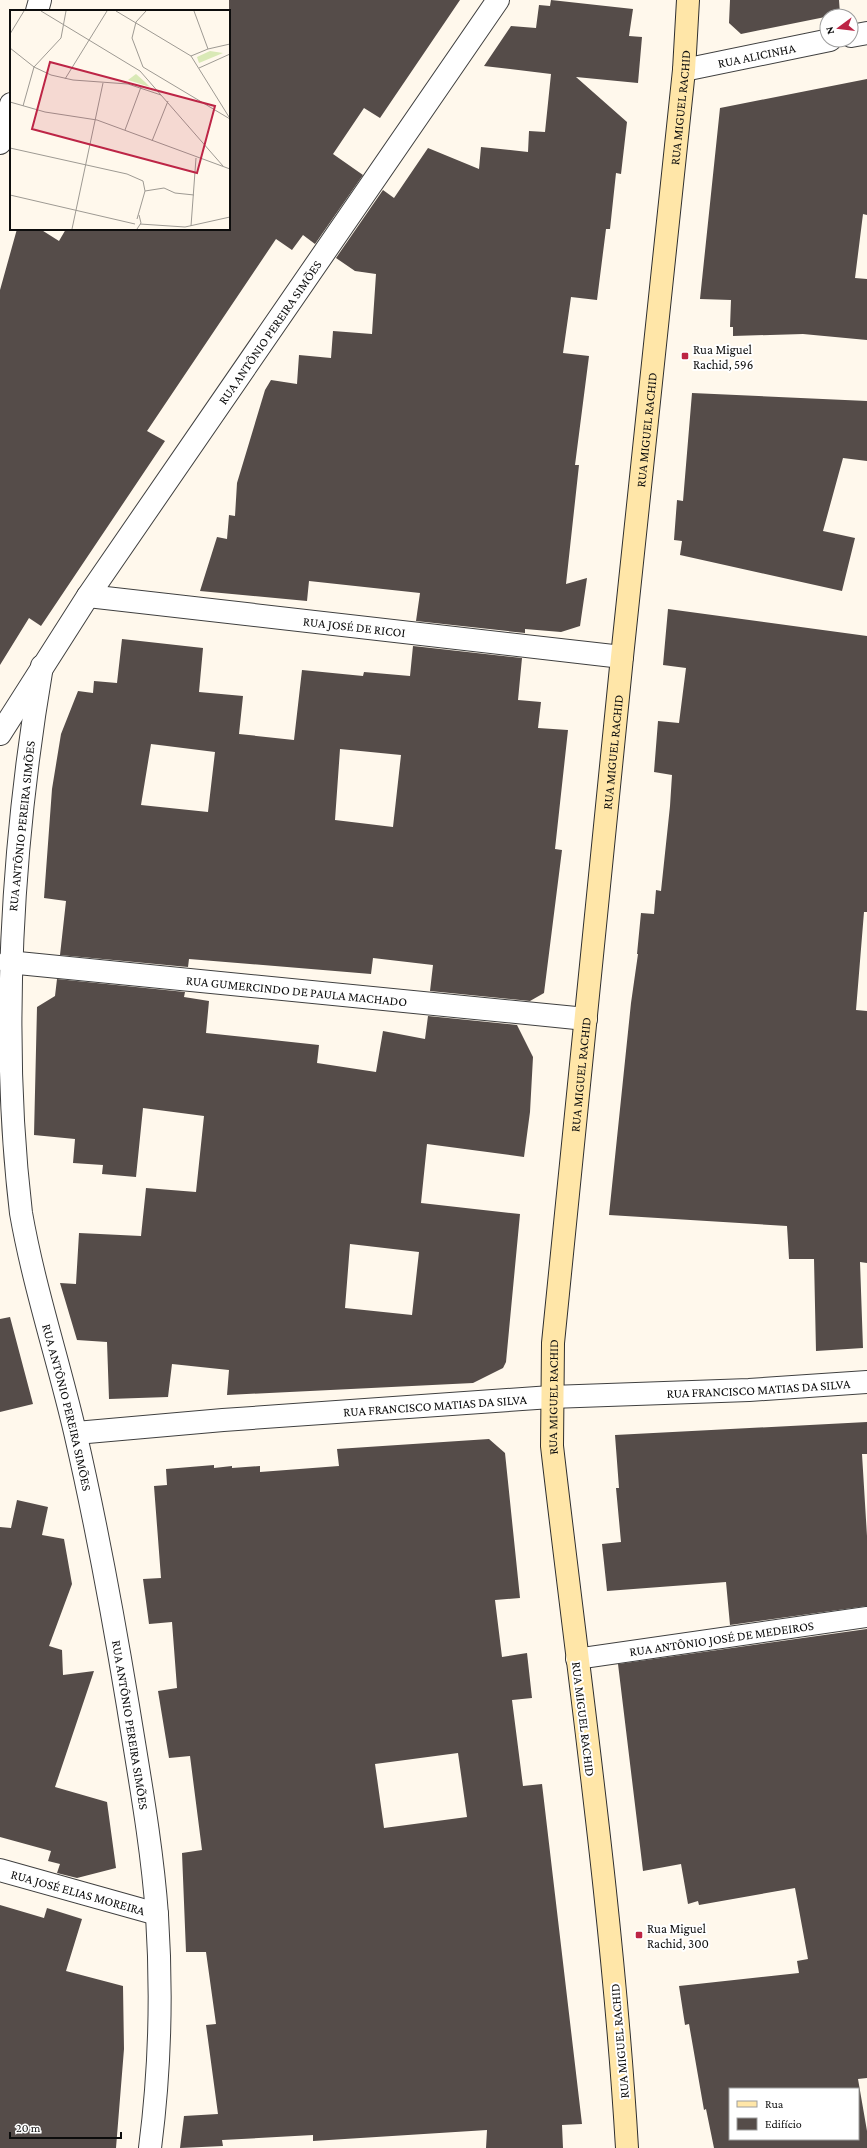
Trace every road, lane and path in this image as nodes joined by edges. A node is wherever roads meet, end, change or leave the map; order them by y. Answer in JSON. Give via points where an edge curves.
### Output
{"nodes":[{"id":1,"x":40,"y":0,"type":"edge"},
{"id":2,"x":498,"y":0,"type":"edge"},
{"id":3,"x":688,"y":0,"type":"edge"},
{"id":4,"x":37,"y":10,"type":"edge"},
{"id":5,"x":819,"y":42,"type":"edge"},
{"id":6,"x":684,"y":70,"type":"junction"},
{"id":7,"x":10,"y":108,"type":"edge"},
{"id":8,"x":0,"y":143,"type":"edge"},
{"id":9,"x":88,"y":596,"type":"junction"},
{"id":10,"x":622,"y":657,"type":"junction"},
{"id":11,"x":42,"y":666,"type":"junction"},
{"id":12,"x":0,"y":734,"type":"edge"},
{"id":13,"x":8,"y":962,"type":"junction"},
{"id":14,"x":586,"y":1019,"type":"junction"},
{"id":15,"x":867,"y":1382,"type":"edge"},
{"id":16,"x":551,"y":1396,"type":"junction"},
{"id":17,"x":76,"y":1433,"type":"junction"},
{"id":18,"x":867,"y":1617,"type":"edge"},
{"id":19,"x":576,"y":1659,"type":"junction"},
{"id":20,"x":0,"y":1870,"type":"edge"},
{"id":21,"x":157,"y":1914,"type":"junction"},
{"id":22,"x":150,"y":2148,"type":"edge"},
{"id":23,"x":627,"y":2148,"type":"edge"}],
"edges":[{"from":1,"to":4,"type":"street"},
{"from":2,"to":9,"type":"street","name":"RUA ANTÔNIO PEREIRA SIMÕES"},
{"from":3,"to":6,"type":"main road","name":"RUA MIGUEL RACHID"},
{"from":5,"to":6,"type":"street","name":"RUA ALICINHA"},
{"from":6,"to":10,"type":"main road","name":"RUA MIGUEL RACHID"},
{"from":7,"to":8,"type":"street"},
{"from":9,"to":10,"type":"street","name":"RUA JOSÉ DE RICOI"},
{"from":9,"to":11,"type":"street","name":"RUA ANTÔNIO PEREIRA SIMÕES"},
{"from":10,"to":14,"type":"main road","name":"RUA MIGUEL RACHID"},
{"from":11,"to":12,"type":"street","name":"RUA ANTÔNIO PEREIRA SIMÕES"},
{"from":11,"to":13,"type":"street","name":"RUA ANTÔNIO PEREIRA SIMÕES","via":[[27,757]]},
{"from":13,"to":14,"type":"street","name":"RUA GUMERCINDO DE PAULA MACHADO"},
{"from":13,"to":17,"type":"street","name":"RUA ANTÔNIO PEREIRA SIMÕES","via":[[6,1048],[11,1135],[21,1214]]},
{"from":14,"to":16,"type":"main road","name":"RUA MIGUEL RACHID","via":[[553,1343]]},
{"from":15,"to":16,"type":"street","name":"RUA FRANCISCO MATIAS DA SILVA","via":[[749,1390]]},
{"from":16,"to":17,"type":"street","name":"RUA FRANCISCO MATIAS DA SILVA"},
{"from":16,"to":19,"type":"main road","name":"RUA MIGUEL RACHID","via":[[552,1446]]},
{"from":17,"to":21,"type":"street","name":"RUA ANTÔNIO PEREIRA SIMÕES","via":[[115,1628],[145,1810]]},
{"from":18,"to":19,"type":"lane","name":"RUA ANTÔNIO JOSÉ DE MEDEIROS"},
{"from":19,"to":23,"type":"main road","name":"RUA MIGUEL RACHID","via":[[606,1889]]},
{"from":20,"to":21,"type":"street","name":"RUA JOSÉ ELIAS MOREIRA"},
{"from":21,"to":22,"type":"street","name":"RUA ANTÔNIO PEREIRA SIMÕES","via":[[157,2096]]}]}
